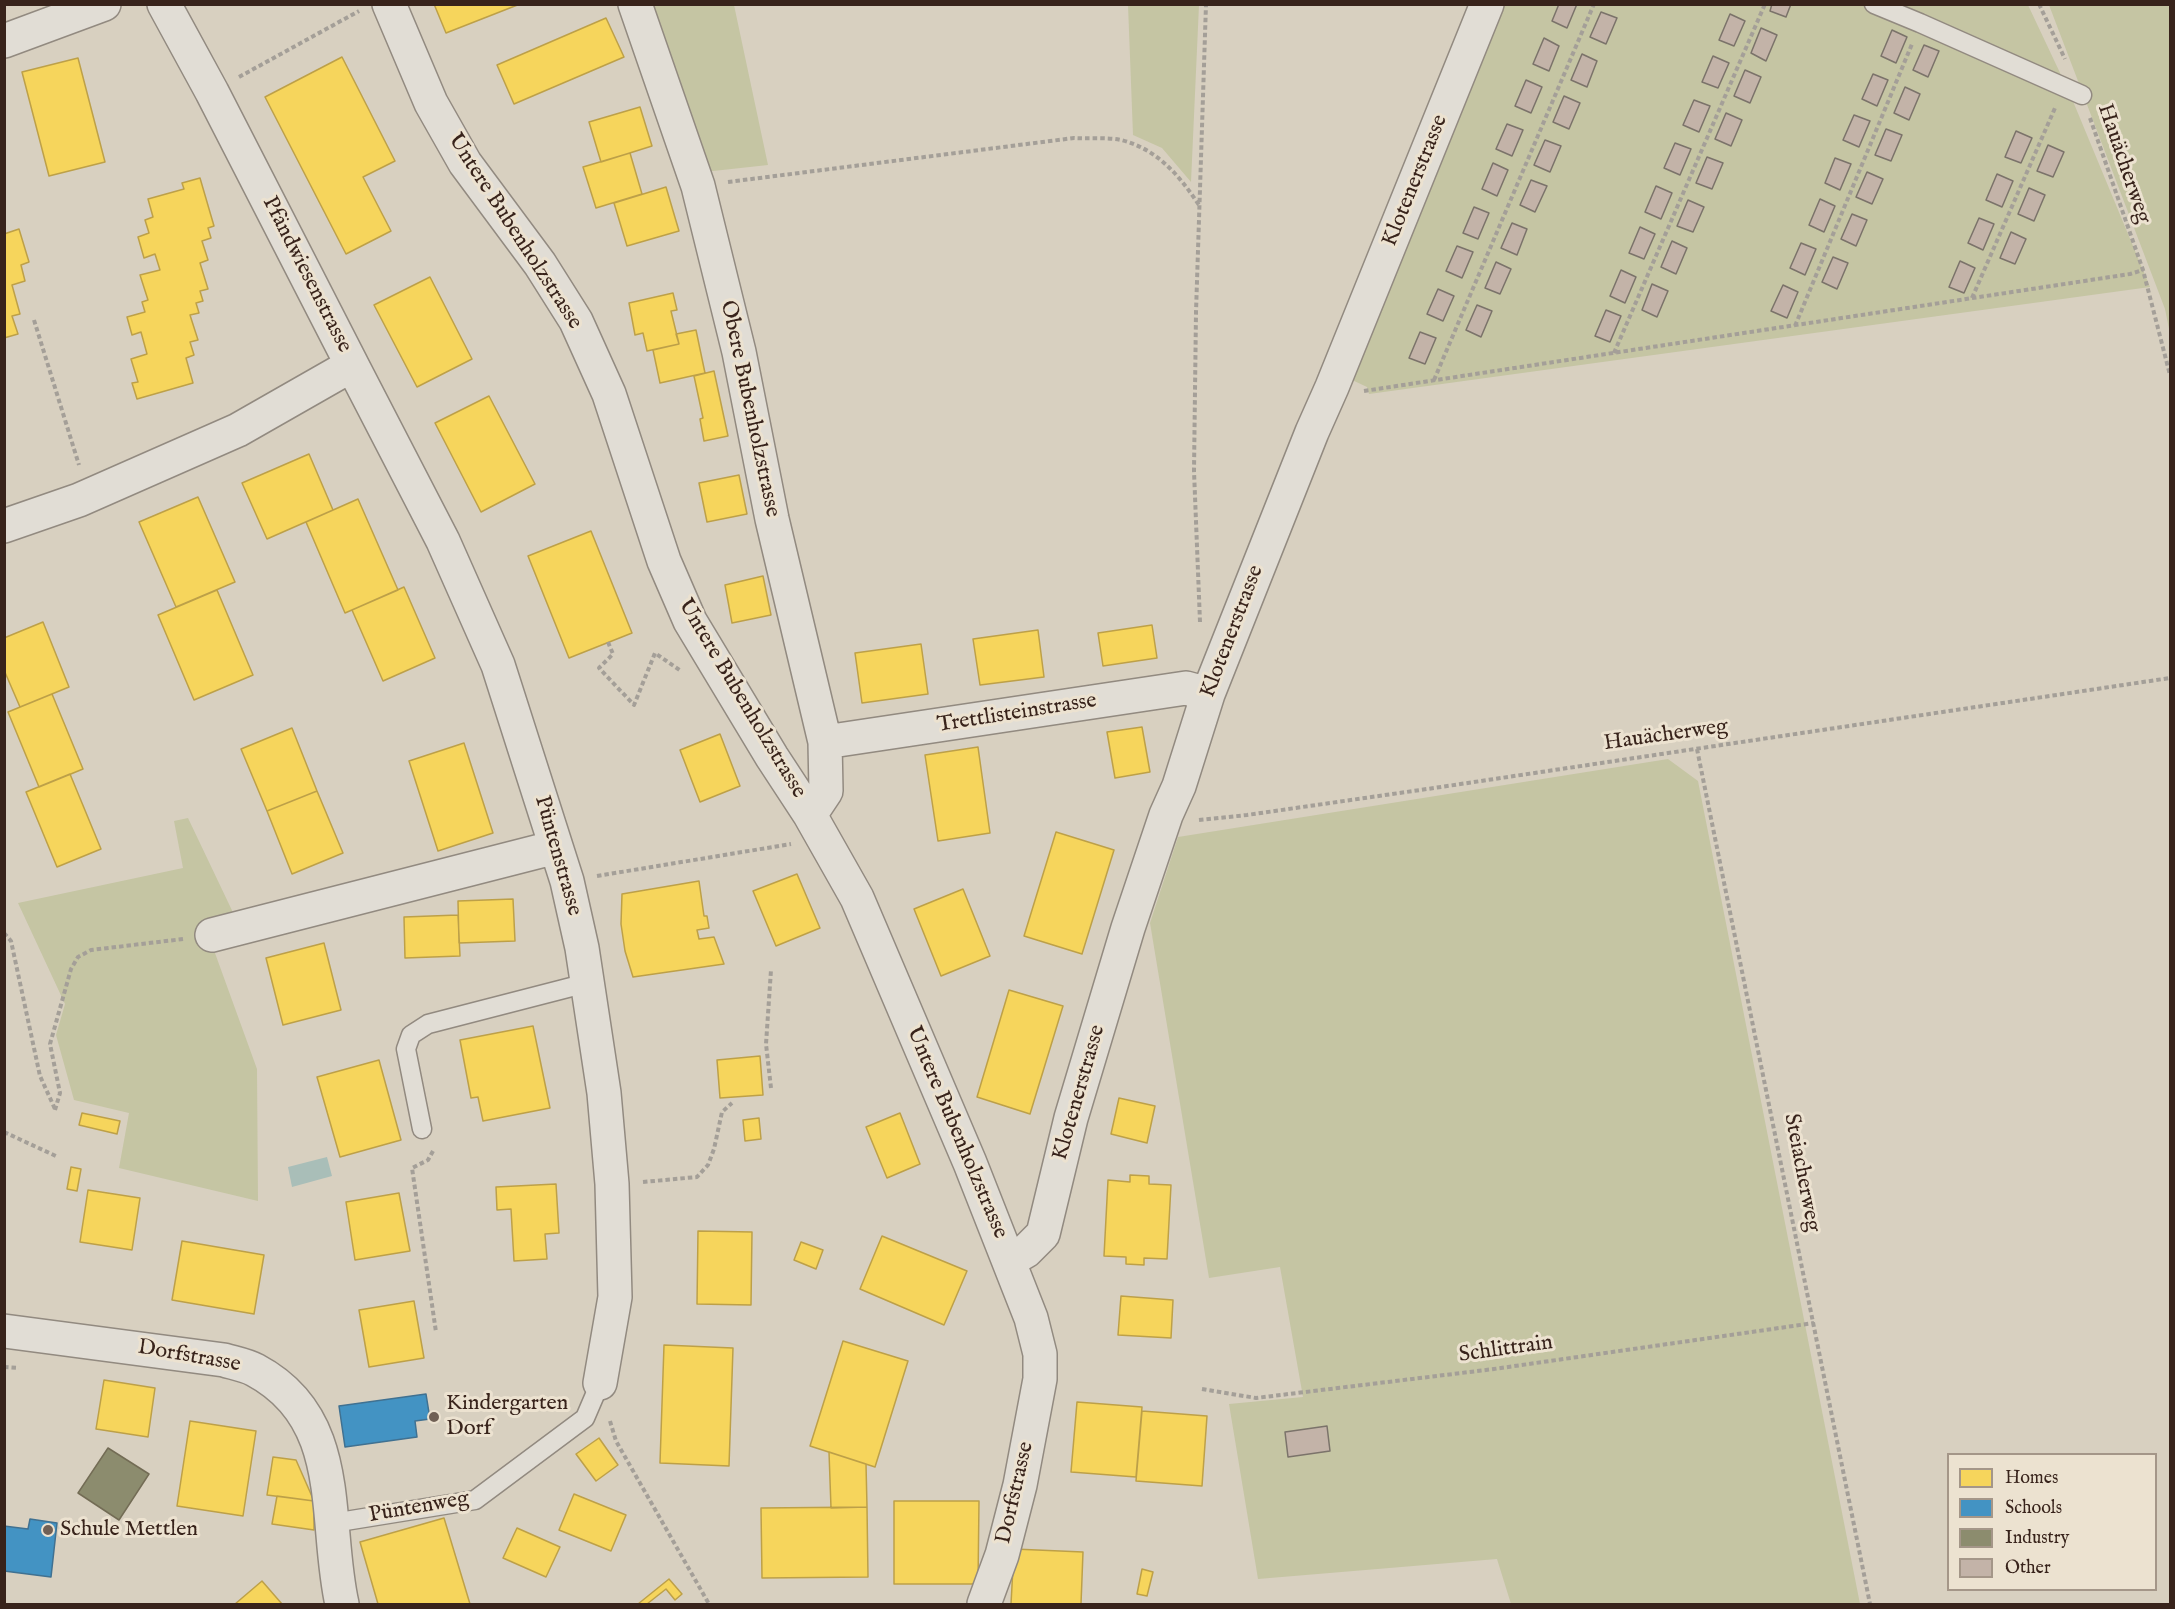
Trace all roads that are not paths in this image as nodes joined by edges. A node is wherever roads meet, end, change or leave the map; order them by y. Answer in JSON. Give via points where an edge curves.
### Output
{"nodes":[{"id":1,"x":104,"y":4,"type":"edge"},
{"id":2,"x":164,"y":4,"type":"edge"},
{"id":3,"x":635,"y":4,"type":"edge"},
{"id":4,"x":1487,"y":4,"type":"edge"},
{"id":5,"x":1874,"y":4,"type":"edge"},
{"id":6,"x":375,"y":7,"type":"edge"},
{"id":7,"x":4,"y":40,"type":"edge"},
{"id":8,"x":2082,"y":95,"type":"road end"},
{"id":9,"x":352,"y":365,"type":"junction"},
{"id":10,"x":4,"y":526,"type":"edge"},
{"id":11,"x":1208,"y":694,"type":"junction"},
{"id":12,"x":825,"y":742,"type":"junction"},
{"id":13,"x":816,"y":826,"type":"junction"},
{"id":14,"x":556,"y":847,"type":"junction"},
{"id":15,"x":212,"y":935,"type":"road end"},
{"id":16,"x":587,"y":983,"type":"junction"},
{"id":17,"x":422,"y":1129,"type":"road end"},
{"id":18,"x":1009,"y":1261,"type":"junction"},
{"id":19,"x":4,"y":1331,"type":"edge"},
{"id":20,"x":1040,"y":1379,"type":"joint"},
{"id":21,"x":600,"y":1383,"type":"joint"},
{"id":22,"x":333,"y":1523,"type":"junction"},
{"id":23,"x":335,"y":1601,"type":"edge"},
{"id":24,"x":984,"y":1605,"type":"edge"}],
"edges":[{"from":1,"to":7,"type":"street"},
{"from":2,"to":9,"type":"street","name":"Pfändwiesenstrasse"},
{"from":3,"to":12,"type":"street","name":"Obere Bubenholzstrasse","via":[[698,186],[739,352],[772,519]]},
{"from":4,"to":11,"type":"street","name":"Klotenerstrasse"},
{"from":5,"to":8,"type":"lane"},
{"from":6,"to":13,"type":"street","name":"Untere Bubenholzstrasse","via":[[465,163],[540,264],[576,321],[609,394],[664,561],[690,621]]},
{"from":9,"to":10,"type":"street","name":"Pfändwiesenstrasse","via":[[238,430],[88,496]]},
{"from":9,"to":14,"type":"street","name":"Püntenstrasse","via":[[443,541],[498,665]]},
{"from":11,"to":12,"type":"street","name":"Trettlisteinstrasse","via":[[1186,688]]},
{"from":11,"to":18,"type":"street","name":"Klotenerstrasse","via":[[1128,928],[1071,1118],[1043,1234]]},
{"from":12,"to":13,"type":"street","name":"Obere Bubenholzstrasse","via":[[826,791]]},
{"from":13,"to":18,"type":"street","name":"Untere Bubenholzstrasse","via":[[857,898]]},
{"from":14,"to":15,"type":"street"},
{"from":14,"to":16,"type":"street","name":"Püntenstrasse","via":[[567,881]]},
{"from":16,"to":17,"type":"lane","via":[[428,1024],[411,1035],[406,1050]]},
{"from":16,"to":21,"type":"street","name":"Püntenstrasse","via":[[604,1093],[612,1184],[615,1297]]},
{"from":18,"to":20,"type":"street","name":"Untere Bubenholzstrasse","via":[[1035,1329]]},
{"from":19,"to":22,"type":"street","name":"Dorfstrasse","via":[[224,1360],[254,1369],[282,1388],[308,1419],[324,1458]]},
{"from":20,"to":24,"type":"street","name":"Dorfstrasse","via":[[1020,1485]]},
{"from":21,"to":22,"type":"lane","name":"Püntenweg","via":[[585,1418],[475,1500]]},
{"from":22,"to":23,"type":"street","name":"Dorfstrasse"}]}
